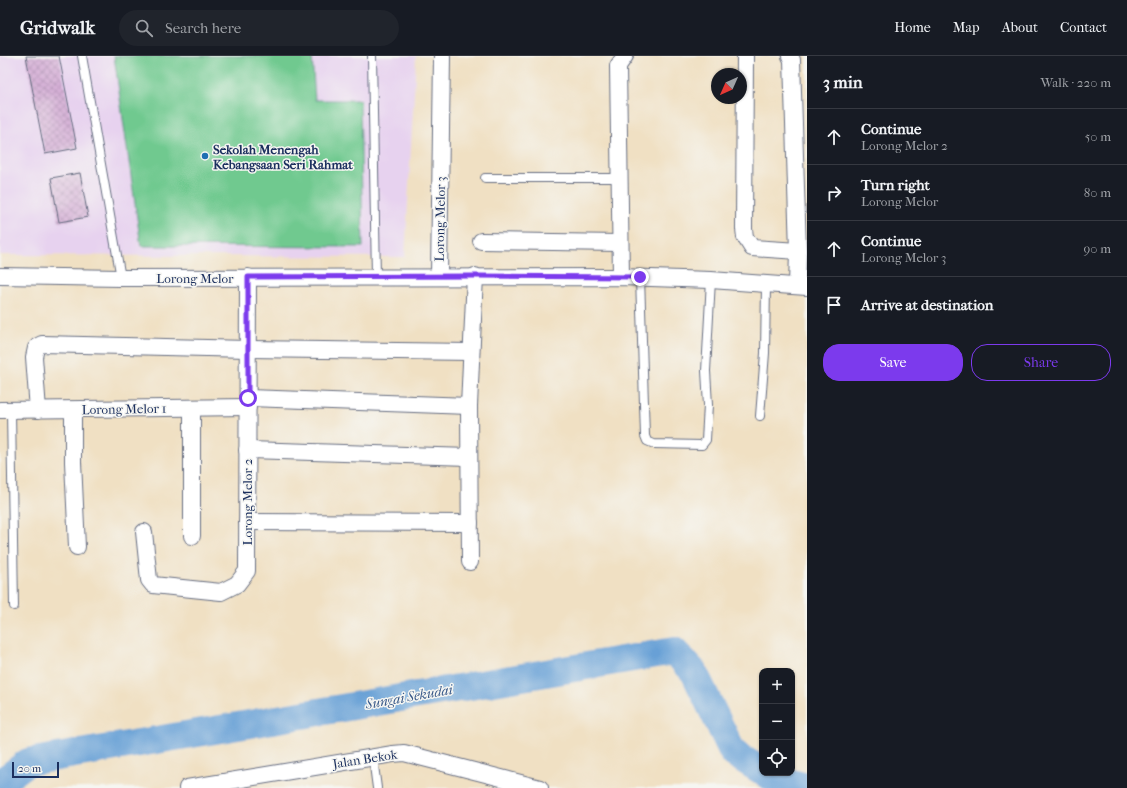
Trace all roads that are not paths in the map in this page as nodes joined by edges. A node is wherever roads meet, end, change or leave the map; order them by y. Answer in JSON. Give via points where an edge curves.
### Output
{"nodes":[{"id":1,"x":82,"y":56,"type":"edge"},
{"id":2,"x":372,"y":56,"type":"edge"},
{"id":3,"x":442,"y":56,"type":"edge"},
{"id":4,"x":625,"y":56,"type":"edge"},
{"id":5,"x":745,"y":56,"type":"edge"},
{"id":6,"x":790,"y":56,"type":"edge"},
{"id":7,"x":486,"y":178,"type":"dead end"},
{"id":8,"x":620,"y":178,"type":"junction"},
{"id":9,"x":481,"y":241,"type":"dead end"},
{"id":10,"x":620,"y":244,"type":"junction"},
{"id":11,"x":798,"y":251,"type":"junction"},
{"id":12,"x":0,"y":276,"type":"edge"},
{"id":13,"x":475,"y":276,"type":"junction"},
{"id":14,"x":248,"y":277,"type":"junction"},
{"id":15,"x":376,"y":277,"type":"junction"},
{"id":16,"x":439,"y":277,"type":"junction"},
{"id":17,"x":621,"y":277,"type":"junction"},
{"id":18,"x":640,"y":277,"type":"junction"},
{"id":19,"x":121,"y":278,"type":"junction"},
{"id":20,"x":711,"y":280,"type":"junction"},
{"id":21,"x":766,"y":284,"type":"junction"},
{"id":22,"x":802,"y":287,"type":"edge"},
{"id":23,"x":248,"y":349,"type":"junction"},
{"id":24,"x":472,"y":352,"type":"junction"},
{"id":25,"x":248,"y":403,"type":"junction"},
{"id":26,"x":469,"y":406,"type":"junction"},
{"id":27,"x":192,"y":408,"type":"junction"},
{"id":28,"x":5,"y":410,"type":"edge"},
{"id":29,"x":38,"y":410,"type":"junction"},
{"id":30,"x":73,"y":410,"type":"junction"},
{"id":31,"x":760,"y":416,"type":"dead end"},
{"id":32,"x":247,"y":450,"type":"junction"},
{"id":33,"x":469,"y":457,"type":"junction"},
{"id":34,"x":247,"y":522,"type":"junction"},
{"id":35,"x":470,"y":523,"type":"junction"},
{"id":36,"x":144,"y":532,"type":"dead end"},
{"id":37,"x":192,"y":536,"type":"dead end"},
{"id":38,"x":77,"y":547,"type":"dead end"},
{"id":39,"x":470,"y":562,"type":"dead end"},
{"id":40,"x":14,"y":606,"type":"dead end"},
{"id":41,"x":373,"y":758,"type":"junction"},
{"id":42,"x":187,"y":788,"type":"edge"},
{"id":43,"x":377,"y":788,"type":"edge"},
{"id":44,"x":540,"y":788,"type":"edge"}],
"edges":[{"from":1,"to":19,"type":"lane"},
{"from":2,"to":15,"type":"lane"},
{"from":3,"to":16,"type":"street","name":"Lorong Melor 3"},
{"from":4,"to":8,"type":"street","via":[[618,66]]},
{"from":5,"to":11,"type":"street","via":[[745,237],[752,248]]},
{"from":6,"to":11,"type":"street"},
{"from":7,"to":8,"type":"lane"},
{"from":8,"to":10,"type":"street"},
{"from":9,"to":10,"type":"street"},
{"from":10,"to":17,"type":"street"},
{"from":11,"to":22,"type":"street"},
{"from":12,"to":19,"type":"street","name":"Lorong Melor"},
{"from":13,"to":16,"type":"street","name":"Lorong Melor 3"},
{"from":13,"to":17,"type":"street","name":"Lorong Melor 3"},
{"from":13,"to":24,"type":"street"},
{"from":14,"to":15,"type":"street","name":"Lorong Melor"},
{"from":14,"to":19,"type":"street","name":"Lorong Melor"},
{"from":14,"to":23,"type":"street","name":"Lorong Melor 2"},
{"from":15,"to":16,"type":"street","name":"Lorong Melor"},
{"from":17,"to":18,"type":"street","name":"Lorong Melor 3"},
{"from":18,"to":20,"type":"street","name":"Lorong Melor 3"},
{"from":18,"to":20,"type":"lane","via":[[645,436],[647,441],[654,444],[702,445],[706,440],[706,371]]},
{"from":20,"to":21,"type":"street","name":"Lorong Melor 3"},
{"from":21,"to":22,"type":"street","name":"Lorong Melor 3"},
{"from":21,"to":31,"type":"lane","via":[[765,353]]},
{"from":23,"to":24,"type":"street"},
{"from":23,"to":25,"type":"street","name":"Lorong Melor 2"},
{"from":23,"to":29,"type":"street","via":[[42,344],[36,348],[34,357]]},
{"from":24,"to":26,"type":"street"},
{"from":25,"to":26,"type":"street","name":"Lorong Melor 1"},
{"from":25,"to":27,"type":"street","name":"Lorong Melor 1"},
{"from":25,"to":32,"type":"street","name":"Lorong Melor 2"},
{"from":26,"to":33,"type":"street"},
{"from":27,"to":30,"type":"street","name":"Lorong Melor 1"},
{"from":27,"to":37,"type":"street"},
{"from":28,"to":29,"type":"street","name":"Lorong Melor 1"},
{"from":28,"to":40,"type":"lane"},
{"from":29,"to":30,"type":"street","name":"Lorong Melor 1"},
{"from":30,"to":38,"type":"street"},
{"from":32,"to":33,"type":"street"},
{"from":32,"to":34,"type":"street","name":"Lorong Melor 2"},
{"from":33,"to":35,"type":"street"},
{"from":34,"to":35,"type":"street"},
{"from":34,"to":36,"type":"street","name":"Lorong Melor 2","via":[[247,571],[237,584],[221,592],[153,585],[149,580]]},
{"from":35,"to":39,"type":"street"},
{"from":41,"to":42,"type":"street","name":"Jalan Bekok"},
{"from":41,"to":43,"type":"lane"},
{"from":41,"to":44,"type":"street","name":"Jalan Bekok","via":[[404,753]]}]}
